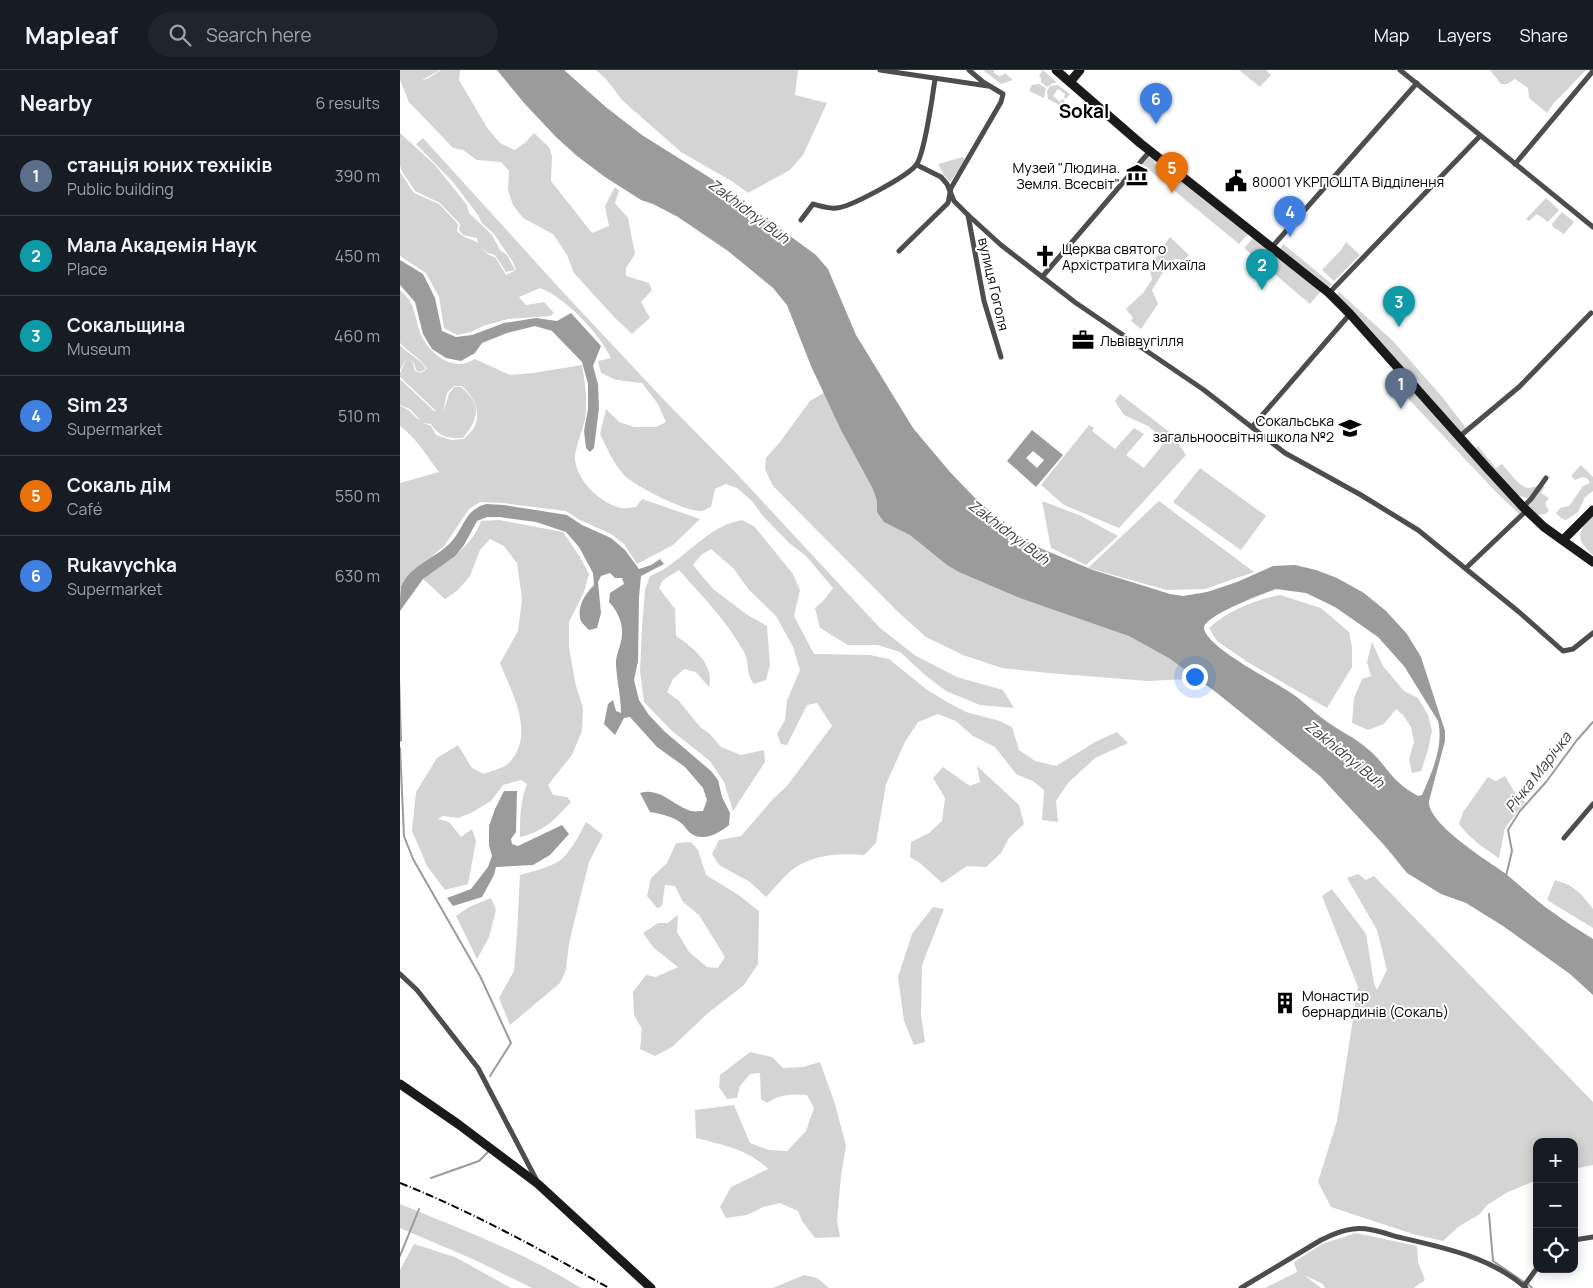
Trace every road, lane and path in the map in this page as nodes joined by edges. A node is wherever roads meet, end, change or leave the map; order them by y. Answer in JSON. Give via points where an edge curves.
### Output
{"nodes":[{"id":1,"x":880,"y":70,"type":"edge"},
{"id":2,"x":969,"y":70,"type":"edge"},
{"id":3,"x":1056,"y":70,"type":"edge"},
{"id":4,"x":1080,"y":70,"type":"edge"},
{"id":5,"x":1400,"y":70,"type":"edge"},
{"id":6,"x":1593,"y":70,"type":"edge"},
{"id":7,"x":935,"y":79,"type":"junction"},
{"id":8,"x":1070,"y":82,"type":"junction"},
{"id":9,"x":1417,"y":83,"type":"junction"},
{"id":10,"x":988,"y":86,"type":"junction"},
{"id":11,"x":1480,"y":136,"type":"junction"},
{"id":12,"x":1150,"y":151,"type":"junction"},
{"id":13,"x":1515,"y":164,"type":"junction"},
{"id":14,"x":917,"y":165,"type":"junction"},
{"id":15,"x":950,"y":192,"type":"junction"},
{"id":16,"x":968,"y":215,"type":"junction"},
{"id":17,"x":801,"y":220,"type":"dead end"},
{"id":18,"x":1593,"y":227,"type":"edge"},
{"id":19,"x":1272,"y":247,"type":"junction"},
{"id":20,"x":899,"y":251,"type":"dead end"},
{"id":21,"x":1042,"y":277,"type":"junction"},
{"id":22,"x":1329,"y":293,"type":"junction"},
{"id":23,"x":1591,"y":313,"type":"dead end"},
{"id":24,"x":1350,"y":314,"type":"junction"},
{"id":25,"x":1002,"y":357,"type":"dead end"},
{"id":26,"x":1252,"y":427,"type":"junction"},
{"id":27,"x":1459,"y":438,"type":"junction"},
{"id":28,"x":1546,"y":478,"type":"dead end"},
{"id":29,"x":1525,"y":508,"type":"junction"},
{"id":30,"x":1593,"y":510,"type":"edge"},
{"id":31,"x":1563,"y":540,"type":"junction"},
{"id":32,"x":1593,"y":562,"type":"edge"},
{"id":33,"x":1466,"y":568,"type":"junction"},
{"id":34,"x":1593,"y":633,"type":"edge"},
{"id":35,"x":1593,"y":804,"type":"edge"},
{"id":36,"x":1564,"y":838,"type":"dead end"},
{"id":37,"x":400,"y":974,"type":"edge"},
{"id":38,"x":400,"y":1084,"type":"edge"},
{"id":39,"x":538,"y":1184,"type":"junction"},
{"id":40,"x":1593,"y":1237,"type":"edge"},
{"id":41,"x":1578,"y":1239,"type":"edge"},
{"id":42,"x":1534,"y":1273,"type":"edge"},
{"id":43,"x":646,"y":1286,"type":"edge"},
{"id":44,"x":1525,"y":1287,"type":"edge"},
{"id":45,"x":1241,"y":1288,"type":"edge"}],
"edges":[{"from":1,"to":7,"type":"street"},
{"from":2,"to":10,"type":"street"},
{"from":3,"to":8,"type":"street"},
{"from":4,"to":8,"type":"street"},
{"from":5,"to":9,"type":"street"},
{"from":6,"to":13,"type":"street"},
{"from":7,"to":10,"type":"street"},
{"from":7,"to":14,"type":"street"},
{"from":8,"to":12,"type":"street"},
{"from":9,"to":11,"type":"street"},
{"from":9,"to":19,"type":"street"},
{"from":10,"to":15,"type":"street","via":[[1002,94],[1001,102]]},
{"from":11,"to":13,"type":"street"},
{"from":11,"to":22,"type":"street"},
{"from":12,"to":19,"type":"street"},
{"from":12,"to":21,"type":"street"},
{"from":13,"to":18,"type":"street"},
{"from":14,"to":15,"type":"street","via":[[941,178]]},
{"from":14,"to":17,"type":"street","via":[[851,205],[837,208],[813,204]]},
{"from":15,"to":16,"type":"street"},
{"from":15,"to":20,"type":"street","via":[[948,203]]},
{"from":16,"to":21,"type":"street"},
{"from":16,"to":25,"type":"street","name":"вулиця Гоголя","via":[[984,301]]},
{"from":19,"to":22,"type":"street"},
{"from":21,"to":26,"type":"street"},
{"from":22,"to":24,"type":"street"},
{"from":23,"to":27,"type":"street","via":[[1519,387]]},
{"from":24,"to":26,"type":"street"},
{"from":24,"to":27,"type":"street"},
{"from":26,"to":33,"type":"street","via":[[1285,453],[1418,530]]},
{"from":27,"to":29,"type":"street"},
{"from":28,"to":29,"type":"street"},
{"from":29,"to":31,"type":"street"},
{"from":29,"to":33,"type":"street"},
{"from":30,"to":31,"type":"street"},
{"from":31,"to":32,"type":"street"},
{"from":33,"to":34,"type":"street","via":[[1564,651],[1573,649]]},
{"from":35,"to":36,"type":"street"},
{"from":37,"to":39,"type":"street","via":[[417,990],[478,1068]]},
{"from":38,"to":39,"type":"street"},
{"from":39,"to":43,"type":"street"},
{"from":40,"to":41,"type":"street"},
{"from":42,"to":44,"type":"street"},
{"from":44,"to":45,"type":"street","via":[[1479,1260],[1381,1232],[1353,1229],[1320,1240]]}]}
